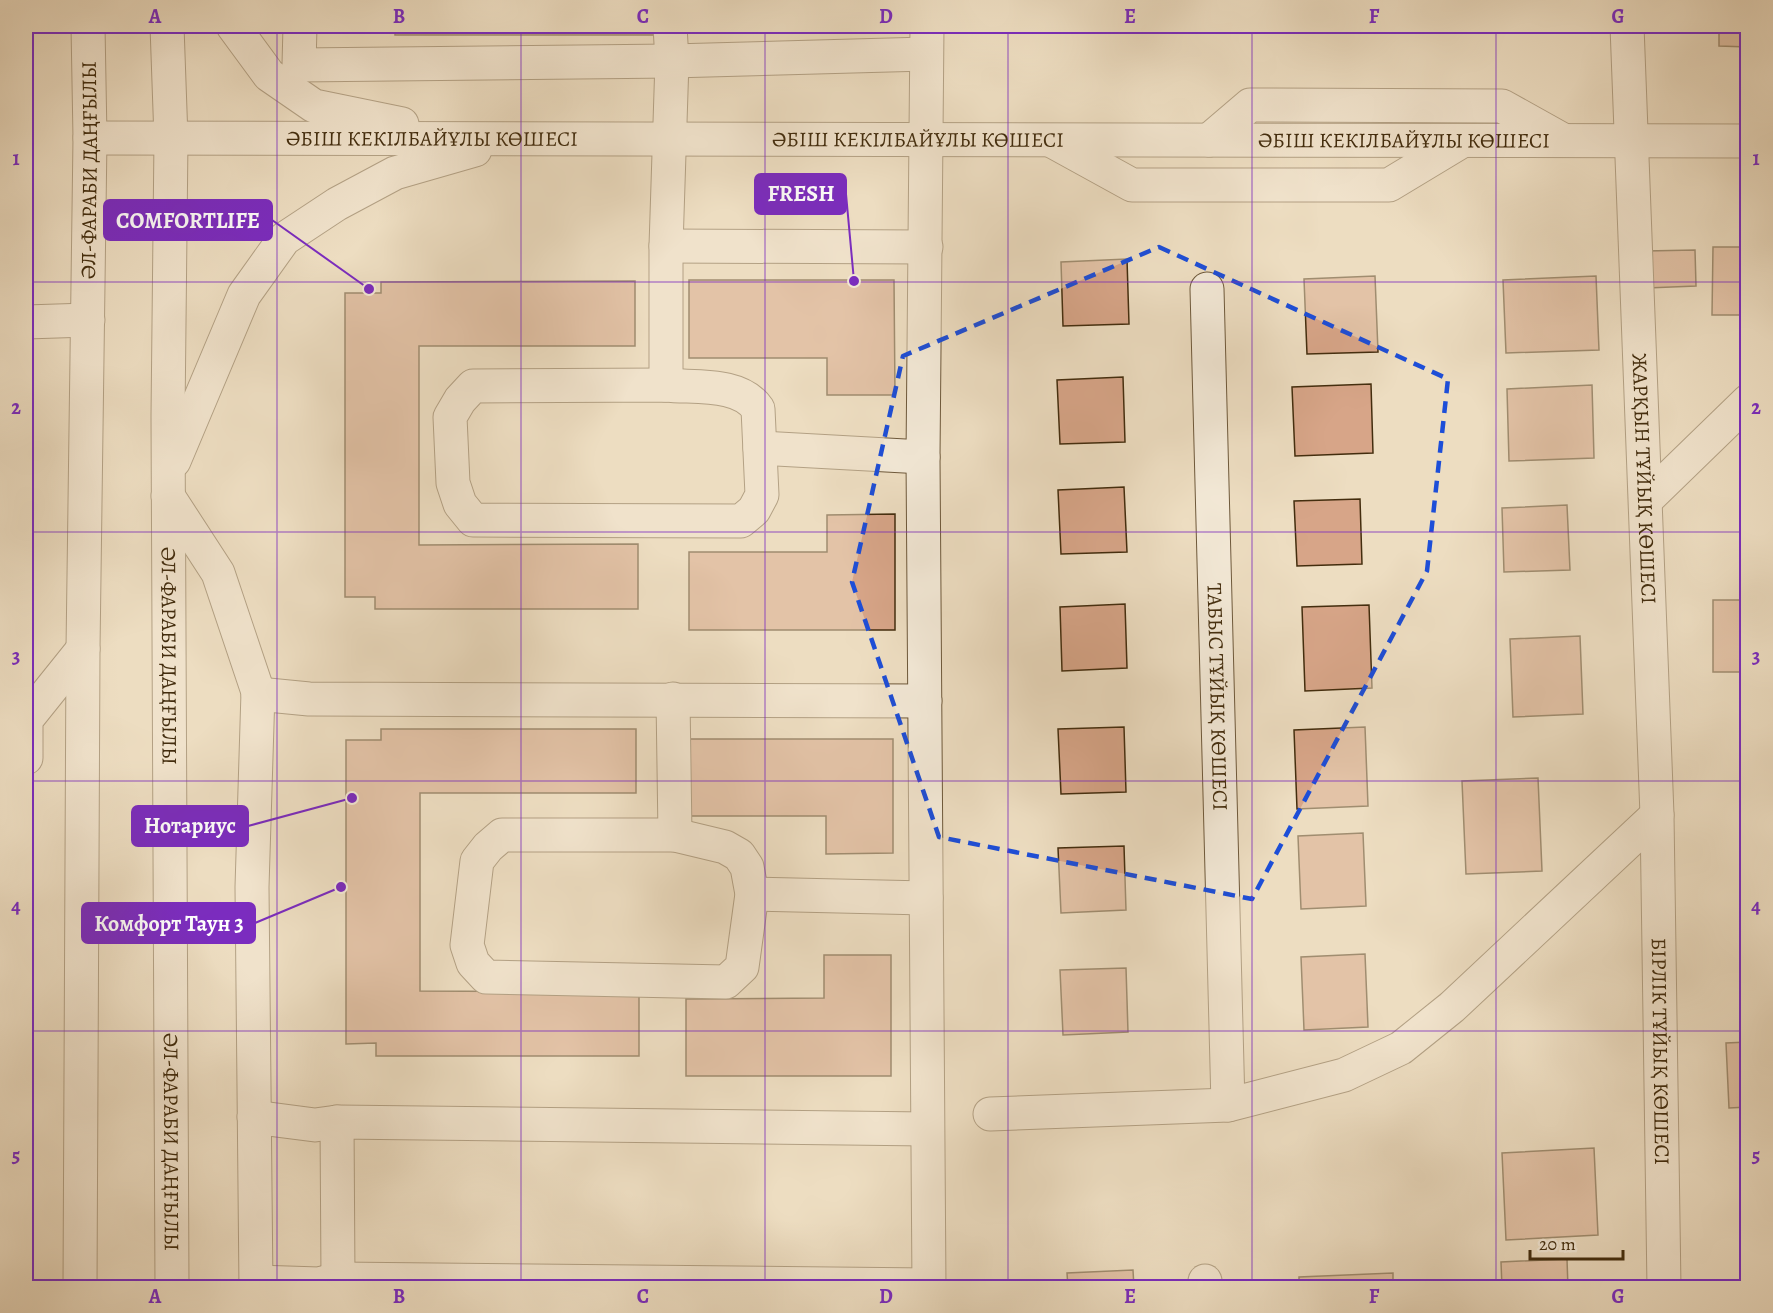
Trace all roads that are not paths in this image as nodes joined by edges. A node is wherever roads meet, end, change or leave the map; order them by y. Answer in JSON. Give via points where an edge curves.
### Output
{"nodes":[{"id":1,"x":88,"y":26,"type":"edge"},
{"id":2,"x":167,"y":26,"type":"edge"},
{"id":3,"x":233,"y":26,"type":"edge"},
{"id":4,"x":300,"y":26,"type":"edge"},
{"id":5,"x":670,"y":26,"type":"edge"},
{"id":6,"x":1628,"y":26,"type":"edge"},
{"id":7,"x":926,"y":40,"type":"edge"},
{"id":8,"x":672,"y":61,"type":"junction"},
{"id":9,"x":90,"y":138,"type":"junction"},
{"id":10,"x":171,"y":139,"type":"junction"},
{"id":11,"x":511,"y":140,"type":"junction"},
{"id":12,"x":671,"y":140,"type":"junction"},
{"id":13,"x":926,"y":140,"type":"junction"},
{"id":14,"x":1051,"y":140,"type":"junction"},
{"id":15,"x":1209,"y":140,"type":"junction"},
{"id":16,"x":1462,"y":141,"type":"junction"},
{"id":17,"x":1565,"y":141,"type":"junction"},
{"id":18,"x":1633,"y":141,"type":"junction"},
{"id":19,"x":1748,"y":141,"type":"edge"},
{"id":20,"x":666,"y":246,"type":"junction"},
{"id":21,"x":926,"y":247,"type":"junction"},
{"id":22,"x":1207,"y":289,"type":"dead end"},
{"id":23,"x":88,"y":320,"type":"junction"},
{"id":24,"x":26,"y":322,"type":"edge"},
{"id":25,"x":666,"y":386,"type":"junction"},
{"id":26,"x":1748,"y":401,"type":"edge"},
{"id":27,"x":760,"y":448,"type":"junction"},
{"id":28,"x":923,"y":457,"type":"junction"},
{"id":29,"x":168,"y":485,"type":"junction"},
{"id":30,"x":1646,"y":500,"type":"junction"},
{"id":31,"x":83,"y":649,"type":"junction"},
{"id":32,"x":258,"y":694,"type":"junction"},
{"id":33,"x":674,"y":699,"type":"junction"},
{"id":34,"x":925,"y":701,"type":"junction"},
{"id":35,"x":26,"y":758,"type":"edge"},
{"id":36,"x":1657,"y":815,"type":"junction"},
{"id":37,"x":675,"y":835,"type":"junction"},
{"id":38,"x":752,"y":894,"type":"junction"},
{"id":39,"x":926,"y":898,"type":"junction"},
{"id":40,"x":1228,"y":1105,"type":"junction"},
{"id":41,"x":990,"y":1114,"type":"dead end"},
{"id":42,"x":254,"y":1117,"type":"junction"},
{"id":43,"x":337,"y":1122,"type":"junction"},
{"id":44,"x":927,"y":1129,"type":"junction"},
{"id":45,"x":338,"y":1279,"type":"junction"},
{"id":46,"x":256,"y":1285,"type":"edge"},
{"id":47,"x":666,"y":1285,"type":"edge"},
{"id":48,"x":928,"y":1286,"type":"edge"},
{"id":49,"x":80,"y":1287,"type":"edge"},
{"id":50,"x":172,"y":1287,"type":"edge"},
{"id":51,"x":1664,"y":1287,"type":"edge"}],
"edges":[{"from":1,"to":9,"type":"street","name":"ӘЛ-ФАРАБИ ДАҢҒЫЛЫ"},
{"from":2,"to":10,"type":"street","name":"ӘЛ-ФАРАБИ ДАҢҒЫЛЫ"},
{"from":3,"to":11,"type":"street","via":[[269,75],[314,106],[375,120]]},
{"from":4,"to":8,"type":"street","via":[[299,65]]},
{"from":5,"to":8,"type":"street"},
{"from":6,"to":18,"type":"street","name":"ЖАРҚЫН ТҰЙЫҚ КӨШЕСІ"},
{"from":7,"to":8,"type":"street"},
{"from":7,"to":13,"type":"street"},
{"from":8,"to":12,"type":"street"},
{"from":9,"to":10,"type":"street","name":"ӘБІШ КЕКІЛБАЙҰЛЫ КӨШЕСІ"},
{"from":9,"to":23,"type":"street","name":"ӘЛ-ФАРАБИ ДАҢҒЫЛЫ"},
{"from":10,"to":11,"type":"street","name":"ӘБІШ КЕКІЛБАЙҰЛЫ КӨШЕСІ"},
{"from":10,"to":29,"type":"street","name":"ӘЛ-ФАРАБИ ДАҢҒЫЛЫ"},
{"from":11,"to":12,"type":"street","name":"ӘБІШ КЕКІЛБАЙҰЛЫ КӨШЕСІ"},
{"from":11,"to":29,"type":"street","via":[[395,173],[284,239],[244,295]]},
{"from":12,"to":13,"type":"street","name":"ӘБІШ КЕКІЛБАЙҰЛЫ КӨШЕСІ"},
{"from":12,"to":20,"type":"street"},
{"from":13,"to":14,"type":"street","name":"ӘБІШ КЕКІЛБАЙҰЛЫ КӨШЕСІ"},
{"from":13,"to":21,"type":"street"},
{"from":14,"to":15,"type":"street","name":"ӘБІШ КЕКІЛБАЙҰЛЫ КӨШЕСІ"},
{"from":14,"to":16,"type":"street","via":[[1132,185],[1389,185]]},
{"from":15,"to":16,"type":"street","name":"ӘБІШ КЕКІЛБАЙҰЛЫ КӨШЕСІ"},
{"from":15,"to":17,"type":"street","via":[[1250,105],[1502,106]]},
{"from":16,"to":17,"type":"street","name":"ӘБІШ КЕКІЛБАЙҰЛЫ КӨШЕСІ"},
{"from":17,"to":18,"type":"street","name":"ӘБІШ КЕКІЛБАЙҰЛЫ КӨШЕСІ"},
{"from":18,"to":19,"type":"street","name":"ӘБІШ КЕКІЛБАЙҰЛЫ КӨШЕСІ"},
{"from":18,"to":30,"type":"street","name":"ЖАРҚЫН ТҰЙЫҚ КӨШЕСІ"},
{"from":20,"to":21,"type":"street"},
{"from":20,"to":25,"type":"street"},
{"from":21,"to":28,"type":"street"},
{"from":22,"to":40,"type":"street","name":"ТАБЫС ТҰЙЫҚ КӨШЕСІ"},
{"from":23,"to":24,"type":"street"},
{"from":23,"to":31,"type":"street","name":"ӘЛ-ФАРАБИ ДАҢҒЫЛЫ"},
{"from":25,"to":27,"type":"street","via":[[737,391],[751,399],[758,410]]},
{"from":25,"to":27,"type":"street","via":[[473,386],[450,417],[453,483],[460,504],[473,520],[741,521],[754,510],[762,495]]},
{"from":26,"to":30,"type":"street"},
{"from":27,"to":28,"type":"street"},
{"from":28,"to":34,"type":"street"},
{"from":29,"to":32,"type":"street","via":[[218,573]]},
{"from":29,"to":50,"type":"street","name":"ӘЛ-ФАРАБИ ДАҢҒЫЛЫ"},
{"from":30,"to":36,"type":"street","name":"ЖАРҚЫН ТҰЙЫҚ КӨШЕСІ"},
{"from":31,"to":35,"type":"street","via":[[26,720]]},
{"from":31,"to":49,"type":"street","name":"ӘЛ-ФАРАБИ ДАҢҒЫЛЫ"},
{"from":32,"to":33,"type":"street","via":[[309,699]]},
{"from":32,"to":42,"type":"street","via":[[252,886]]},
{"from":33,"to":34,"type":"street"},
{"from":33,"to":37,"type":"street"},
{"from":34,"to":39,"type":"street"},
{"from":36,"to":40,"type":"street","via":[[1452,1007],[1401,1048],[1344,1075]]},
{"from":36,"to":51,"type":"street","name":"БІРЛІК ТҰЙЫҚ КӨШЕСІ"},
{"from":37,"to":38,"type":"street","via":[[725,847],[739,855],[747,867]]},
{"from":37,"to":38,"type":"street","via":[[502,835],[477,861],[467,945],[473,963],[486,977],[726,982],[742,967]]},
{"from":38,"to":39,"type":"street"},
{"from":39,"to":44,"type":"street"},
{"from":40,"to":41,"type":"street"},
{"from":42,"to":43,"type":"street","via":[[315,1125]]},
{"from":42,"to":46,"type":"street"},
{"from":43,"to":44,"type":"street"},
{"from":43,"to":45,"type":"street"},
{"from":44,"to":48,"type":"street"},
{"from":45,"to":46,"type":"street","via":[[319,1284]]},
{"from":45,"to":47,"type":"street"},
{"from":47,"to":48,"type":"street"}]}
